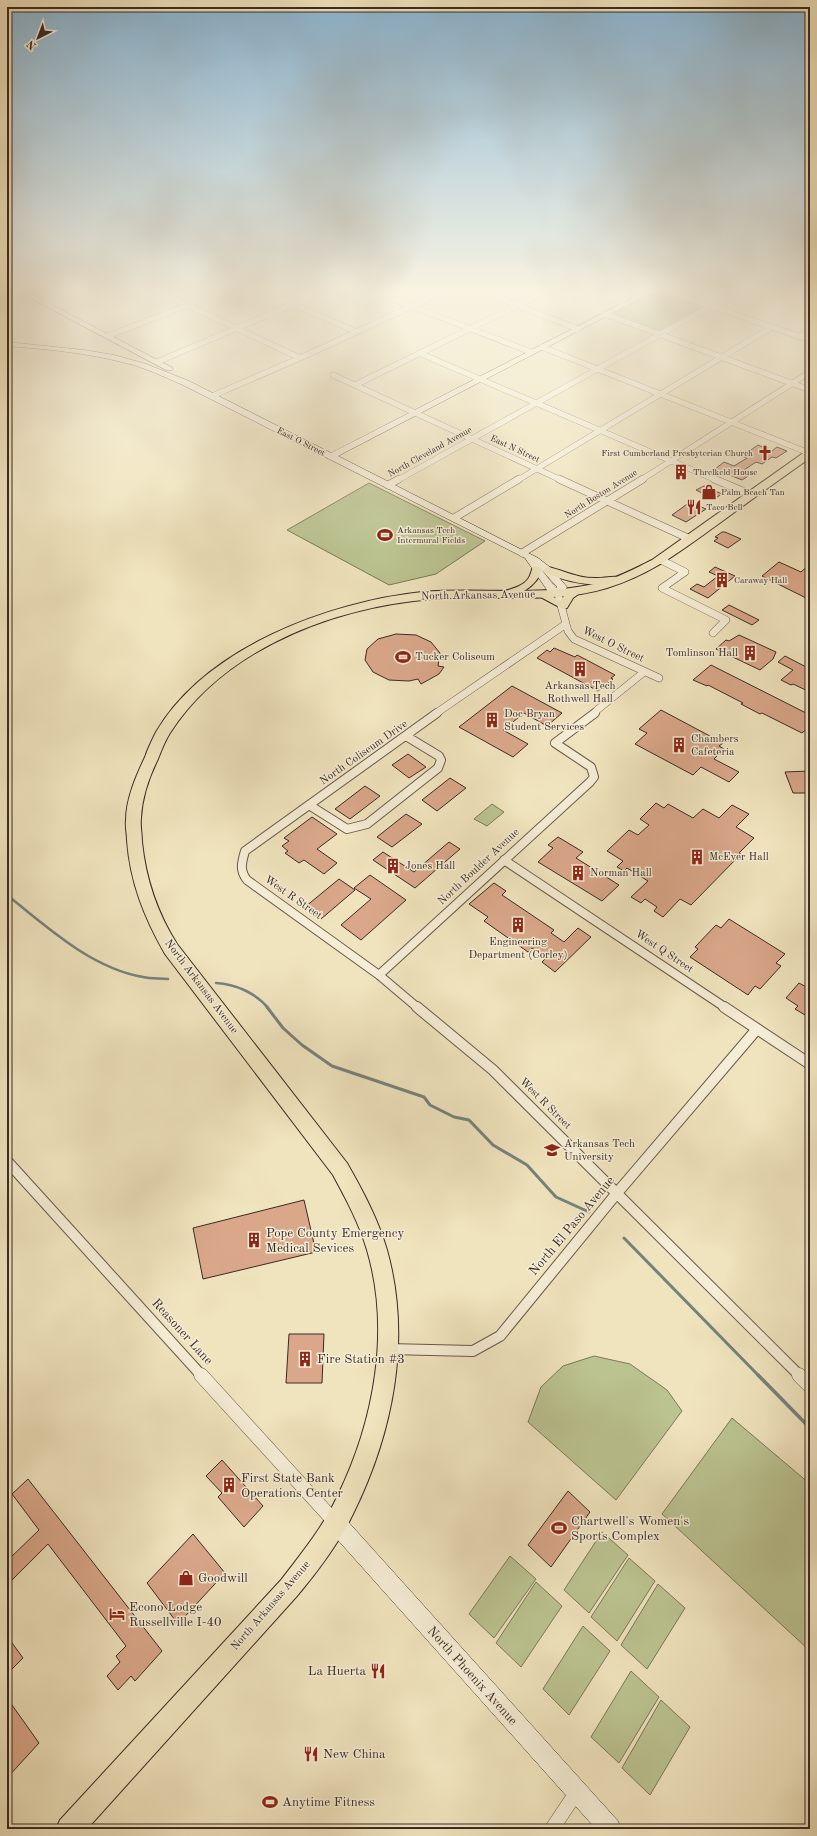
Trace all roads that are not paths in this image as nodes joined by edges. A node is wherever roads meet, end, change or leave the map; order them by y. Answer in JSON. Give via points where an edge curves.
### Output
{"nodes":[{"id":1,"x":172,"y":378,"type":"edge"},
{"id":2,"x":254,"y":378,"type":"edge"},
{"id":3,"x":339,"y":378,"type":"edge"},
{"id":4,"x":370,"y":378,"type":"edge"},
{"id":5,"x":476,"y":378,"type":"edge"},
{"id":6,"x":582,"y":378,"type":"edge"},
{"id":7,"x":620,"y":378,"type":"edge"},
{"id":8,"x":689,"y":378,"type":"edge"},
{"id":9,"x":777,"y":378,"type":"edge"},
{"id":10,"x":801,"y":378,"type":"edge"},
{"id":11,"x":479,"y":379,"type":"junction"},
{"id":12,"x":792,"y":383,"type":"junction"},
{"id":13,"x":355,"y":385,"type":"junction"},
{"id":14,"x":810,"y":390,"type":"edge"},
{"id":15,"x":661,"y":394,"type":"junction"},
{"id":16,"x":212,"y":396,"type":"junction"},
{"id":17,"x":536,"y":403,"type":"junction"},
{"id":18,"x":414,"y":412,"type":"junction"},
{"id":19,"x":732,"y":422,"type":"junction"},
{"id":20,"x":601,"y":430,"type":"junction"},
{"id":21,"x":472,"y":439,"type":"junction"},
{"id":22,"x":810,"y":453,"type":"edge"},
{"id":23,"x":330,"y":457,"type":"junction"},
{"id":24,"x":672,"y":460,"type":"junction"},
{"id":25,"x":536,"y":468,"type":"junction"},
{"id":26,"x":388,"y":485,"type":"junction"},
{"id":27,"x":752,"y":495,"type":"junction"},
{"id":28,"x":608,"y":501,"type":"junction"},
{"id":29,"x":454,"y":518,"type":"junction"},
{"id":30,"x":690,"y":539,"type":"junction"},
{"id":31,"x":526,"y":555,"type":"junction"},
{"id":32,"x":661,"y":560,"type":"junction"},
{"id":33,"x":537,"y":569,"type":"junction"},
{"id":34,"x":548,"y":570,"type":"junction"},
{"id":35,"x":620,"y":580,"type":"junction"},
{"id":36,"x":501,"y":595,"type":"junction"},
{"id":37,"x":554,"y":598,"type":"junction"},
{"id":38,"x":566,"y":624,"type":"junction"},
{"id":39,"x":713,"y":633,"type":"dead end"},
{"id":40,"x":644,"y":672,"type":"junction"},
{"id":41,"x":659,"y":678,"type":"dead end"},
{"id":42,"x":406,"y":736,"type":"junction"},
{"id":43,"x":309,"y":805,"type":"junction"},
{"id":44,"x":504,"y":860,"type":"junction"},
{"id":45,"x":240,"y":867,"type":"joint"},
{"id":46,"x":378,"y":975,"type":"junction"},
{"id":47,"x":758,"y":1029,"type":"junction"},
{"id":48,"x":810,"y":1064,"type":"edge"},
{"id":49,"x":7,"y":1161,"type":"edge"},
{"id":50,"x":617,"y":1193,"type":"junction"},
{"id":51,"x":388,"y":1349,"type":"junction"},
{"id":52,"x":810,"y":1386,"type":"edge"},
{"id":53,"x":335,"y":1522,"type":"junction"},
{"id":54,"x":576,"y":1793,"type":"junction"},
{"id":55,"x":69,"y":1829,"type":"edge"},
{"id":56,"x":552,"y":1829,"type":"edge"},
{"id":57,"x":610,"y":1829,"type":"edge"}],
"edges":[{"from":1,"to":16,"type":"street","name":"East O Street"},
{"from":2,"to":16,"type":"street"},
{"from":3,"to":13,"type":"street","name":"East N Street"},
{"from":4,"to":13,"type":"street"},
{"from":5,"to":11,"type":"street"},
{"from":6,"to":17,"type":"street","name":"North Cleveland Avenue"},
{"from":7,"to":15,"type":"street"},
{"from":8,"to":15,"type":"street"},
{"from":9,"to":12,"type":"street"},
{"from":10,"to":12,"type":"street","name":"North Boston Avenue"},
{"from":11,"to":17,"type":"street"},
{"from":11,"to":18,"type":"street"},
{"from":12,"to":14,"type":"street"},
{"from":12,"to":19,"type":"street","name":"North Boston Avenue"},
{"from":13,"to":18,"type":"street","name":"East N Street"},
{"from":15,"to":19,"type":"street"},
{"from":15,"to":20,"type":"street"},
{"from":16,"to":23,"type":"street","name":"East O Street"},
{"from":17,"to":20,"type":"street"},
{"from":17,"to":21,"type":"street","name":"North Cleveland Avenue"},
{"from":18,"to":21,"type":"street","name":"East N Street"},
{"from":18,"to":23,"type":"street"},
{"from":19,"to":22,"type":"street"},
{"from":19,"to":24,"type":"street","name":"North Boston Avenue"},
{"from":20,"to":24,"type":"street"},
{"from":20,"to":25,"type":"street"},
{"from":21,"to":25,"type":"street","name":"East N Street"},
{"from":21,"to":26,"type":"street","name":"North Cleveland Avenue"},
{"from":22,"to":27,"type":"highway","name":"North Arkansas Avenue"},
{"from":23,"to":26,"type":"street","name":"East O Street"},
{"from":24,"to":27,"type":"street"},
{"from":24,"to":28,"type":"street","name":"North Boston Avenue"},
{"from":25,"to":28,"type":"street","name":"East N Street"},
{"from":25,"to":29,"type":"street"},
{"from":26,"to":29,"type":"street","name":"East O Street"},
{"from":27,"to":30,"type":"highway","name":"North Arkansas Avenue"},
{"from":28,"to":30,"type":"street","name":"East N Street"},
{"from":28,"to":31,"type":"street","name":"North Boston Avenue"},
{"from":29,"to":31,"type":"street","name":"East O Street"},
{"from":30,"to":32,"type":"highway","name":"North Arkansas Avenue"},
{"from":31,"to":33,"type":"street","name":"East O Street"},
{"from":31,"to":34,"type":"street","name":"East O Street"},
{"from":32,"to":35,"type":"highway","name":"North Arkansas Avenue"},
{"from":32,"to":39,"type":"street","via":[[685,572],[662,588],[726,620]]},
{"from":33,"to":36,"type":"main road","via":[[528,585]]},
{"from":33,"to":37,"type":"street","name":"East O Street"},
{"from":34,"to":35,"type":"main road","via":[[565,578],[587,582]]},
{"from":34,"to":37,"type":"street","name":"East O Street","via":[[562,587]]},
{"from":35,"to":37,"type":"highway","name":"North Arkansas Avenue"},
{"from":36,"to":37,"type":"highway","name":"North Arkansas Avenue"},
{"from":36,"to":51,"type":"highway","name":"North Arkansas Avenue","via":[[421,596],[378,602],[312,621],[279,634],[246,653],[190,698],[168,726],[149,757],[139,790],[134,820],[140,884],[152,917],[167,943],[340,1169],[365,1212],[385,1282]]},
{"from":37,"to":38,"type":"street"},
{"from":38,"to":40,"type":"street","name":"West O Street","via":[[574,639]]},
{"from":38,"to":42,"type":"street","name":"North Coliseum Drive"},
{"from":40,"to":41,"type":"street","name":"West O Street"},
{"from":40,"to":44,"type":"street","name":"North Boulder Avenue","via":[[594,715],[555,743],[591,767],[594,777]]},
{"from":42,"to":43,"type":"street","name":"North Coliseum Drive"},
{"from":42,"to":43,"type":"street","via":[[438,756],[441,760],[438,768],[367,824],[347,829]]},
{"from":43,"to":45,"type":"street","name":"North Coliseum Drive","via":[[245,851]]},
{"from":44,"to":46,"type":"street","name":"North Boulder Avenue"},
{"from":44,"to":47,"type":"street","name":"West Q Street"},
{"from":45,"to":46,"type":"street","name":"West R Street","via":[[247,880]]},
{"from":46,"to":50,"type":"street","name":"West R Street","via":[[493,1070]]},
{"from":47,"to":48,"type":"street","name":"West Q Street"},
{"from":47,"to":50,"type":"street","name":"North El Paso Avenue"},
{"from":49,"to":53,"type":"street","name":"Reasoner Lane"},
{"from":50,"to":51,"type":"street","name":"North El Paso Avenue","via":[[500,1336],[473,1351]]},
{"from":50,"to":52,"type":"street","name":"West R Street"},
{"from":51,"to":53,"type":"highway","name":"North Arkansas Avenue","via":[[384,1390],[369,1448],[358,1477]]},
{"from":53,"to":54,"type":"street","name":"North Phoenix Avenue"},
{"from":53,"to":55,"type":"highway","name":"North Arkansas Avenue","via":[[310,1562],[289,1588]]},
{"from":54,"to":56,"type":"street"},
{"from":54,"to":57,"type":"street","name":"North Phoenix Avenue"}]}
